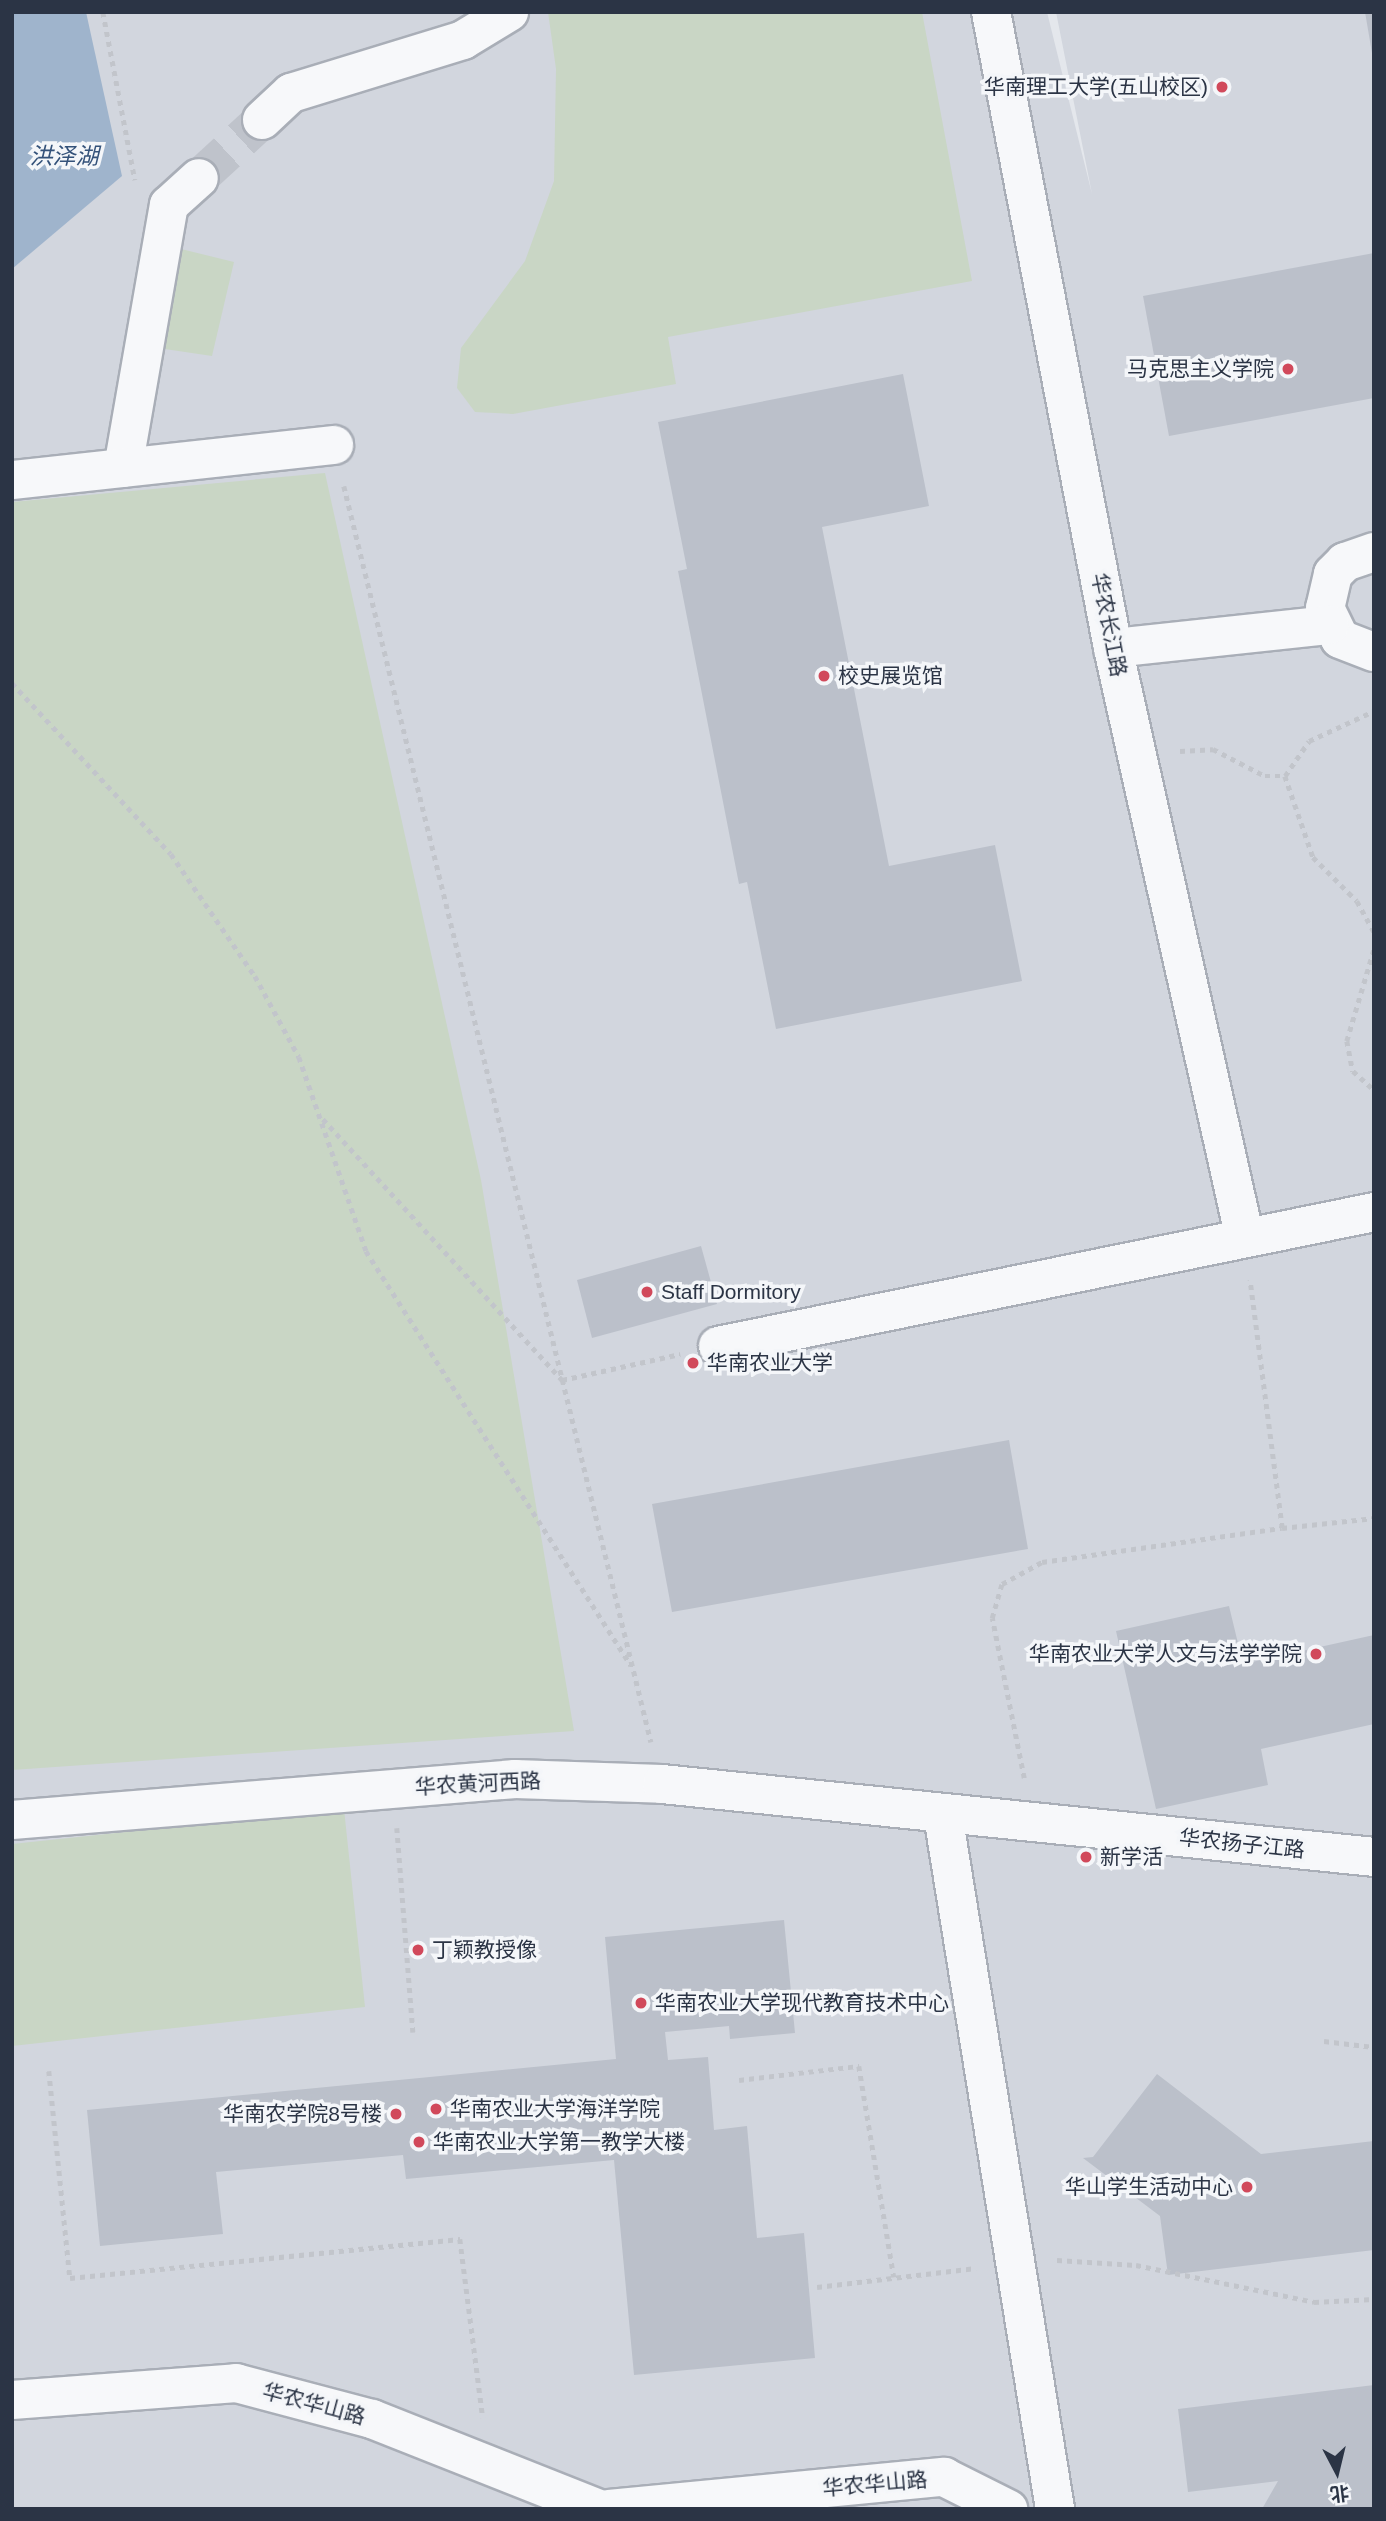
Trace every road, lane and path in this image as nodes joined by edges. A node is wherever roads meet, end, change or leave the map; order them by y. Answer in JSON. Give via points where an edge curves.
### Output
{"nodes":[{"id":1,"x":103,"y":12,"type":"edge"},
{"id":2,"x":509,"y":12,"type":"edge"},
{"id":3,"x":991,"y":12,"type":"edge"},
{"id":4,"x":261,"y":120,"type":"tunnel mouth"},
{"id":5,"x":199,"y":178,"type":"tunnel mouth"},
{"id":6,"x":135,"y":184,"type":"dead end"},
{"id":7,"x":334,"y":445,"type":"joint"},
{"id":8,"x":123,"y":468,"type":"junction"},
{"id":9,"x":12,"y":480,"type":"edge"},
{"id":10,"x":1374,"y":552,"type":"edge"},
{"id":11,"x":1330,"y":625,"type":"junction"},
{"id":12,"x":1113,"y":648,"type":"junction"},
{"id":13,"x":1374,"y":652,"type":"edge"},
{"id":14,"x":12,"y":683,"type":"edge"},
{"id":15,"x":1374,"y":711,"type":"edge"},
{"id":16,"x":1138,"y":759,"type":"junction"},
{"id":17,"x":1285,"y":776,"type":"junction"},
{"id":18,"x":1374,"y":932,"type":"edge"},
{"id":19,"x":1374,"y":950,"type":"edge"},
{"id":20,"x":1374,"y":1090,"type":"edge"},
{"id":21,"x":321,"y":1118,"type":"junction"},
{"id":22,"x":1374,"y":1212,"type":"edge"},
{"id":23,"x":1244,"y":1234,"type":"junction"},
{"id":24,"x":718,"y":1346,"type":"joint"},
{"id":25,"x":562,"y":1380,"type":"junction"},
{"id":26,"x":1374,"y":1518,"type":"edge"},
{"id":27,"x":1282,"y":1528,"type":"junction"},
{"id":28,"x":633,"y":1670,"type":"junction"},
{"id":29,"x":662,"y":1784,"type":"junction"},
{"id":30,"x":394,"y":1789,"type":"junction"},
{"id":31,"x":943,"y":1815,"type":"junction"},
{"id":32,"x":12,"y":1820,"type":"edge"},
{"id":33,"x":1020,"y":1822,"type":"junction"},
{"id":34,"x":1374,"y":1857,"type":"edge"},
{"id":35,"x":413,"y":2032,"type":"dead end"},
{"id":36,"x":1324,"y":2041,"type":"dead end"},
{"id":37,"x":1374,"y":2046,"type":"edge"},
{"id":38,"x":49,"y":2071,"type":"dead end"},
{"id":39,"x":738,"y":2080,"type":"dead end"},
{"id":40,"x":1011,"y":2264,"type":"junction"},
{"id":41,"x":894,"y":2277,"type":"junction"},
{"id":42,"x":817,"y":2287,"type":"dead end"},
{"id":43,"x":1374,"y":2299,"type":"edge"},
{"id":44,"x":12,"y":2400,"type":"edge"},
{"id":45,"x":489,"y":2465,"type":"junction"},
{"id":46,"x":599,"y":2509,"type":"edge"},
{"id":47,"x":609,"y":2509,"type":"edge"},
{"id":48,"x":1008,"y":2509,"type":"edge"},
{"id":49,"x":1055,"y":2509,"type":"edge"}],
"edges":[{"from":1,"to":6,"type":"path"},
{"from":2,"to":4,"type":"street","via":[[463,40],[291,93]]},
{"from":3,"to":12,"type":"street","name":"华农长江路"},
{"from":5,"to":8,"type":"street","via":[[169,205]]},
{"from":7,"to":8,"type":"street"},
{"from":7,"to":25,"type":"path"},
{"from":8,"to":9,"type":"street"},
{"from":10,"to":11,"type":"street","via":[[1345,562],[1333,574],[1325,608]]},
{"from":11,"to":12,"type":"street"},
{"from":11,"to":13,"type":"street","via":[[1353,648]]},
{"from":12,"to":16,"type":"street","name":"华农长江路"},
{"from":14,"to":21,"type":"path","via":[[171,855],[216,915],[299,1057]]},
{"from":15,"to":17,"type":"path","via":[[1309,741]]},
{"from":16,"to":17,"type":"path","via":[[1213,748],[1265,776]]},
{"from":16,"to":23,"type":"street","name":"华农长江路"},
{"from":17,"to":18,"type":"path","via":[[1313,857],[1357,901]]},
{"from":19,"to":20,"type":"path","via":[[1347,1041],[1353,1071]]},
{"from":21,"to":25,"type":"path"},
{"from":21,"to":28,"type":"path","via":[[366,1251],[391,1297]]},
{"from":22,"to":23,"type":"street"},
{"from":23,"to":24,"type":"street"},
{"from":23,"to":27,"type":"path"},
{"from":24,"to":25,"type":"path"},
{"from":25,"to":28,"type":"path"},
{"from":26,"to":27,"type":"path"},
{"from":27,"to":33,"type":"path","via":[[1042,1562],[1002,1584],[992,1618],[1027,1789]]},
{"from":28,"to":29,"type":"path"},
{"from":29,"to":30,"type":"street","name":"华农黄河西路","via":[[515,1779]]},
{"from":29,"to":31,"type":"street","name":"华农黄河西路"},
{"from":30,"to":32,"type":"street","name":"华农黄河西路"},
{"from":30,"to":35,"type":"path"},
{"from":31,"to":33,"type":"street","name":"华农扬子江路"},
{"from":31,"to":40,"type":"street"},
{"from":33,"to":34,"type":"street","name":"华农扬子江路"},
{"from":36,"to":37,"type":"path"},
{"from":38,"to":45,"type":"path","via":[[71,2278],[460,2239]]},
{"from":39,"to":41,"type":"path","via":[[859,2066]]},
{"from":40,"to":41,"type":"path"},
{"from":40,"to":43,"type":"path","via":[[1082,2258],[1314,2302]]},
{"from":40,"to":49,"type":"street"},
{"from":41,"to":42,"type":"path"},
{"from":44,"to":45,"type":"street","name":"华农华山路","via":[[236,2383],[372,2419]]},
{"from":45,"to":46,"type":"street","name":"华农华山路"},
{"from":47,"to":48,"type":"street","name":"华农华山路","via":[[944,2477]]}]}
